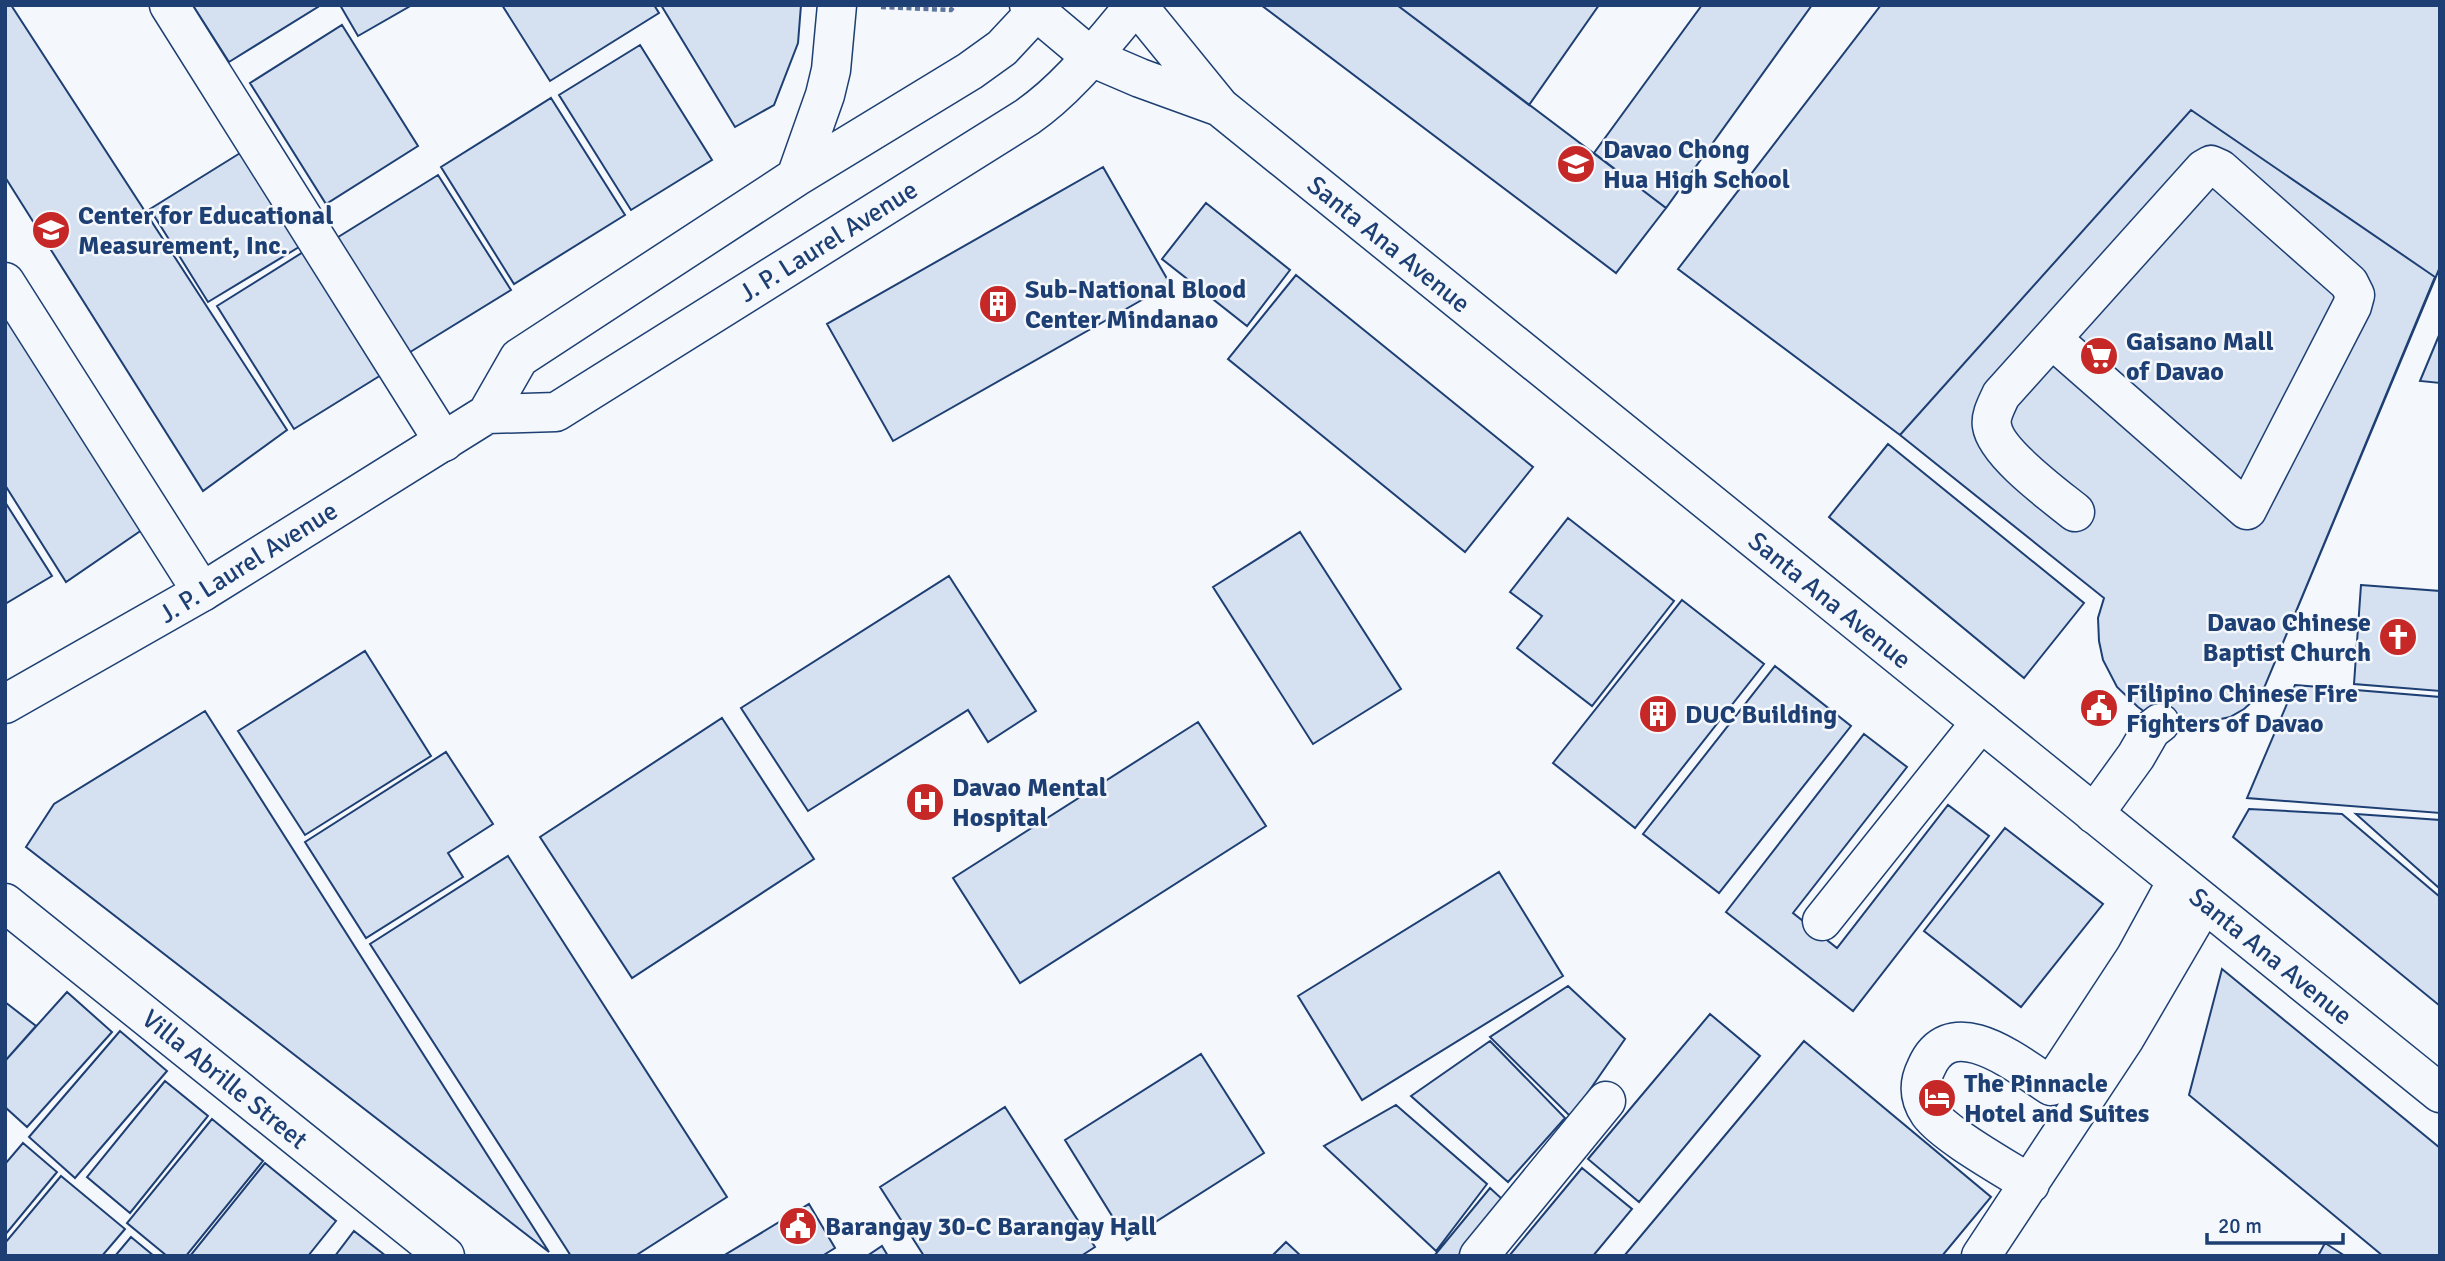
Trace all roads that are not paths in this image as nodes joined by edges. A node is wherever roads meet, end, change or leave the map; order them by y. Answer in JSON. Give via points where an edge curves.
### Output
{"nodes":[{"id":1,"x":169,"y":5,"type":"edge"},
{"id":2,"x":1136,"y":5,"type":"edge"},
{"id":3,"x":854,"y":6,"type":"edge"},
{"id":4,"x":1036,"y":7,"type":"edge"},
{"id":5,"x":1091,"y":57,"type":"junction"},
{"id":6,"x":1220,"y":107,"type":"junction"},
{"id":7,"x":796,"y":177,"type":"junction"},
{"id":8,"x":5,"y":282,"type":"edge"},
{"id":9,"x":2052,"y":339,"type":"junction"},
{"id":10,"x":487,"y":414,"type":"junction"},
{"id":11,"x":444,"y":442,"type":"junction"},
{"id":12,"x":2075,"y":512,"type":"dead end"},
{"id":13,"x":202,"y":592,"type":"junction"},
{"id":14,"x":5,"y":704,"type":"edge"},
{"id":15,"x":1981,"y":722,"type":"junction"},
{"id":16,"x":2160,"y":723,"type":"dead end"},
{"id":17,"x":2094,"y":814,"type":"junction"},
{"id":18,"x":2191,"y":892,"type":"junction"},
{"id":19,"x":5,"y":902,"type":"edge"},
{"id":20,"x":1822,"y":921,"type":"dead end"},
{"id":21,"x":2440,"y":1093,"type":"edge"},
{"id":22,"x":2066,"y":1096,"type":"junction"},
{"id":23,"x":1606,"y":1101,"type":"dead end"},
{"id":24,"x":2030,"y":1184,"type":"junction"},
{"id":25,"x":445,"y":1256,"type":"edge"},
{"id":26,"x":1479,"y":1256,"type":"edge"},
{"id":27,"x":1981,"y":1256,"type":"edge"}],
"edges":[{"from":1,"to":11,"type":"main road"},
{"from":2,"to":5,"type":"main road","name":"J. P. Laurel Avenue"},
{"from":2,"to":6,"type":"main road","name":"Santa Ana Avenue"},
{"from":3,"to":7,"type":"main road"},
{"from":4,"to":5,"type":"main road","name":"Santa Ana Avenue"},
{"from":4,"to":7,"type":"main road","name":"J. P. Laurel Avenue","via":[[1002,48]]},
{"from":5,"to":6,"type":"main road","name":"Santa Ana Avenue"},
{"from":5,"to":10,"type":"main road","name":"J. P. Laurel Avenue","via":[[1027,117],[556,412]]},
{"from":6,"to":15,"type":"main road","name":"Santa Ana Avenue"},
{"from":7,"to":10,"type":"main road","name":"J. P. Laurel Avenue","via":[[519,358]]},
{"from":8,"to":13,"type":"main road"},
{"from":9,"to":9,"type":"main road","via":[[2247,510],[2355,295],[2348,283],[2211,165]]},
{"from":9,"to":12,"type":"main road","via":[[2001,395],[1992,426],[1999,444]]},
{"from":10,"to":11,"type":"main road","name":"J. P. Laurel Avenue"},
{"from":11,"to":13,"type":"main road","name":"J. P. Laurel Avenue"},
{"from":13,"to":14,"type":"main road","name":"J. P. Laurel Avenue"},
{"from":15,"to":17,"type":"main road","name":"Santa Ana Avenue"},
{"from":15,"to":20,"type":"main road"},
{"from":16,"to":17,"type":"main road"},
{"from":17,"to":18,"type":"main road","name":"Santa Ana Avenue"},
{"from":18,"to":21,"type":"main road","name":"Santa Ana Avenue"},
{"from":18,"to":22,"type":"main road","via":[[2135,958]]},
{"from":19,"to":25,"type":"main road","name":"Villa Abrille Street"},
{"from":22,"to":24,"type":"main road"},
{"from":22,"to":24,"type":"main road","via":[[1996,1050],[1974,1043],[1955,1041],[1938,1049],[1920,1080],[1921,1098],[1931,1115]]},
{"from":23,"to":26,"type":"main road"},
{"from":24,"to":27,"type":"main road"}]}
